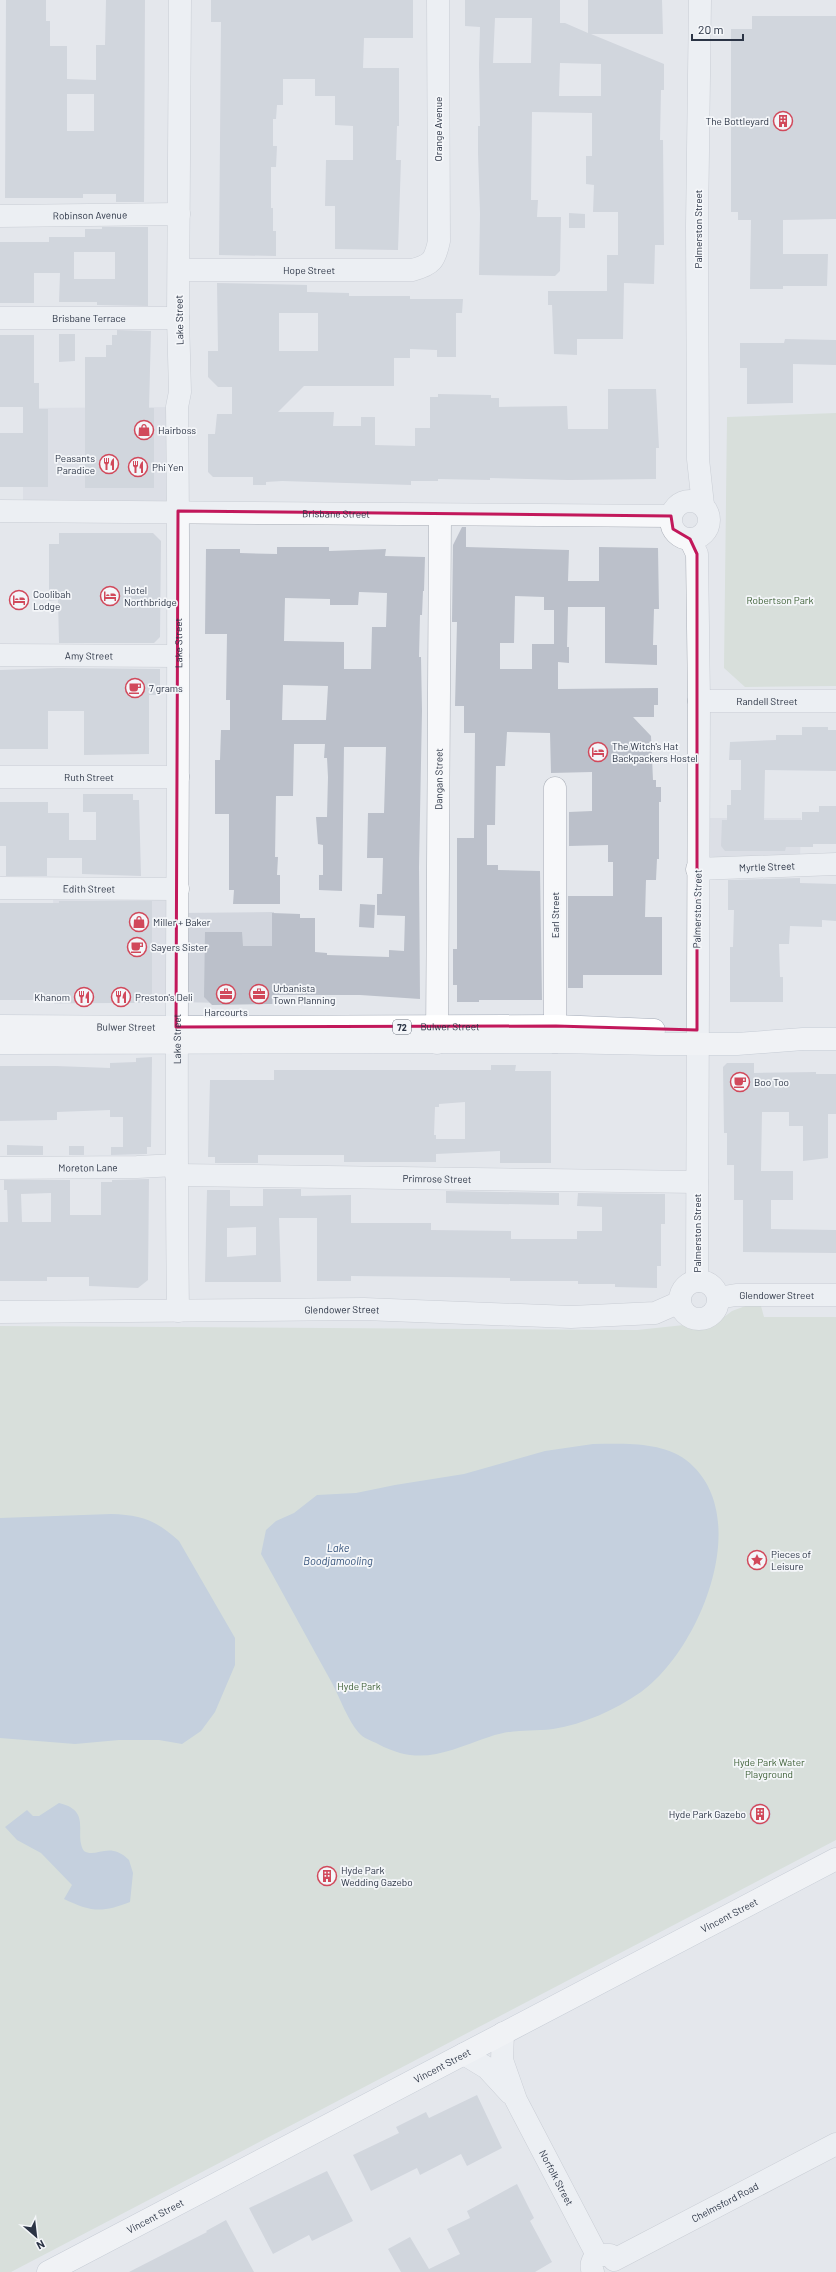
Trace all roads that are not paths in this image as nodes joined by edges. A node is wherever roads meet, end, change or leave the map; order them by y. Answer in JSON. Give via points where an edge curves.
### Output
{"nodes":[{"id":1,"x":180,"y":0,"type":"edge"},
{"id":2,"x":438,"y":0,"type":"edge"},
{"id":3,"x":700,"y":0,"type":"edge"},
{"id":4,"x":179,"y":214,"type":"junction"},
{"id":5,"x":0,"y":216,"type":"edge"},
{"id":6,"x":435,"y":258,"type":"joint"},
{"id":7,"x":179,"y":270,"type":"junction"},
{"id":8,"x":0,"y":318,"type":"edge"},
{"id":9,"x":178,"y":318,"type":"junction"},
{"id":10,"x":687,"y":508,"type":"junction"},
{"id":11,"x":0,"y":511,"type":"edge"},
{"id":12,"x":178,"y":511,"type":"junction"},
{"id":13,"x":440,"y":515,"type":"junction"},
{"id":14,"x":690,"y":539,"type":"junction"},
{"id":15,"x":0,"y":655,"type":"edge"},
{"id":16,"x":178,"y":656,"type":"junction"},
{"id":17,"x":699,"y":701,"type":"junction"},
{"id":18,"x":836,"y":701,"type":"edge"},
{"id":19,"x":0,"y":777,"type":"edge"},
{"id":20,"x":178,"y":777,"type":"junction"},
{"id":21,"x":555,"y":788,"type":"dead end"},
{"id":22,"x":836,"y":864,"type":"edge"},
{"id":23,"x":698,"y":869,"type":"junction"},
{"id":24,"x":0,"y":888,"type":"edge"},
{"id":25,"x":178,"y":889,"type":"junction"},
{"id":26,"x":0,"y":1026,"type":"edge"},
{"id":27,"x":437,"y":1034,"type":"junction"},
{"id":28,"x":555,"y":1034,"type":"junction"},
{"id":29,"x":176,"y":1035,"type":"junction"},
{"id":30,"x":697,"y":1037,"type":"junction"},
{"id":31,"x":836,"y":1039,"type":"edge"},
{"id":32,"x":0,"y":1043,"type":"edge"},
{"id":33,"x":0,"y":1168,"type":"edge"},
{"id":34,"x":176,"y":1170,"type":"junction"},
{"id":35,"x":697,"y":1182,"type":"junction"},
{"id":36,"x":697,"y":1281,"type":"junction"},
{"id":37,"x":836,"y":1295,"type":"edge"},
{"id":38,"x":718,"y":1298,"type":"junction"},
{"id":39,"x":680,"y":1302,"type":"junction"},
{"id":40,"x":178,"y":1311,"type":"junction"},
{"id":41,"x":0,"y":1312,"type":"edge"},
{"id":42,"x":836,"y":1859,"type":"edge"},
{"id":43,"x":503,"y":2033,"type":"junction"},
{"id":44,"x":464,"y":2054,"type":"junction"},
{"id":45,"x":516,"y":2100,"type":"junction"},
{"id":46,"x":836,"y":2144,"type":"edge"},
{"id":47,"x":600,"y":2267,"type":"edge"},
{"id":48,"x":58,"y":2270,"type":"edge"}],
"edges":[{"from":1,"to":4,"type":"street","name":"Lake Street"},
{"from":2,"to":6,"type":"street","name":"Orange Avenue","via":[[439,241]]},
{"from":3,"to":10,"type":"street","name":"Palmerston Street","via":[[697,226],[698,458]]},
{"from":4,"to":5,"type":"street","name":"Robinson Avenue"},
{"from":4,"to":7,"type":"street","name":"Lake Street"},
{"from":6,"to":7,"type":"street","name":"Hope Street","via":[[424,267],[412,270]]},
{"from":7,"to":9,"type":"street","name":"Lake Street"},
{"from":8,"to":9,"type":"street","name":"Brisbane Terrace"},
{"from":9,"to":12,"type":"street","name":"Lake Street"},
{"from":10,"to":13,"type":"street","name":"Brisbane Street"},
{"from":10,"to":14,"type":"street","via":[[674,529],[683,538]]},
{"from":10,"to":14,"type":"street","via":[[709,517],[707,530]]},
{"from":11,"to":12,"type":"street","name":"Brisbane Street"},
{"from":12,"to":13,"type":"street","name":"Brisbane Street"},
{"from":12,"to":16,"type":"street","name":"Lake Street"},
{"from":13,"to":27,"type":"street","name":"Dangan Street"},
{"from":14,"to":17,"type":"street","name":"Palmerston Street","via":[[697,554]]},
{"from":15,"to":16,"type":"street","name":"Amy Street"},
{"from":16,"to":20,"type":"street","name":"Lake Street"},
{"from":17,"to":18,"type":"street","name":"Randell Street"},
{"from":17,"to":23,"type":"street","name":"Palmerston Street"},
{"from":19,"to":20,"type":"street","name":"Ruth Street"},
{"from":20,"to":25,"type":"street","name":"Lake Street"},
{"from":21,"to":28,"type":"street","name":"Earl Street"},
{"from":22,"to":23,"type":"street","name":"Myrtle Street"},
{"from":23,"to":30,"type":"street","name":"Palmerston Street"},
{"from":24,"to":25,"type":"street","name":"Edith Street"},
{"from":25,"to":29,"type":"street","name":"Lake Street"},
{"from":26,"to":29,"type":"main road","name":"Bulwer Street","number":"72"},
{"from":27,"to":28,"type":"main road","name":"Bulwer Street","number":"72"},
{"from":27,"to":29,"type":"main road","name":"Bulwer Street","number":"72"},
{"from":28,"to":30,"type":"main road","name":"Bulwer Street","number":"72"},
{"from":29,"to":32,"type":"main road","name":"Bulwer Street","number":"72"},
{"from":29,"to":34,"type":"street","name":"Lake Street"},
{"from":30,"to":31,"type":"main road","name":"Bulwer Street","number":"72","via":[[737,1044]]},
{"from":30,"to":35,"type":"street","name":"Palmerston Street"},
{"from":33,"to":34,"type":"street","name":"Moreton Lane","via":[[138,1167]]},
{"from":34,"to":35,"type":"street","name":"Primrose Street"},
{"from":34,"to":40,"type":"street","name":"Lake Street"},
{"from":35,"to":36,"type":"street","name":"Palmerston Street"},
{"from":36,"to":38,"type":"street","via":[[713,1286]]},
{"from":36,"to":39,"type":"street","via":[[689,1283],[683,1289]]},
{"from":37,"to":38,"type":"street","name":"Glendower Street","via":[[736,1295]]},
{"from":38,"to":39,"type":"street","via":[[714,1311],[701,1318],[687,1314]]},
{"from":39,"to":40,"type":"street","name":"Glendower Street","via":[[655,1313],[571,1317],[364,1308]]},
{"from":40,"to":41,"type":"street","name":"Glendower Street"},
{"from":42,"to":43,"type":"main road","name":"Vincent Street"},
{"from":43,"to":44,"type":"main road","name":"Vincent Street"},
{"from":43,"to":45,"type":"street","name":"Norfolk Street","via":[[502,2060]]},
{"from":44,"to":45,"type":"street","name":"Norfolk Street","via":[[487,2068]]},
{"from":44,"to":48,"type":"main road","name":"Vincent Street"},
{"from":45,"to":47,"type":"street","name":"Norfolk Street"},
{"from":46,"to":47,"type":"street","name":"Chelmsford Road"}]}
